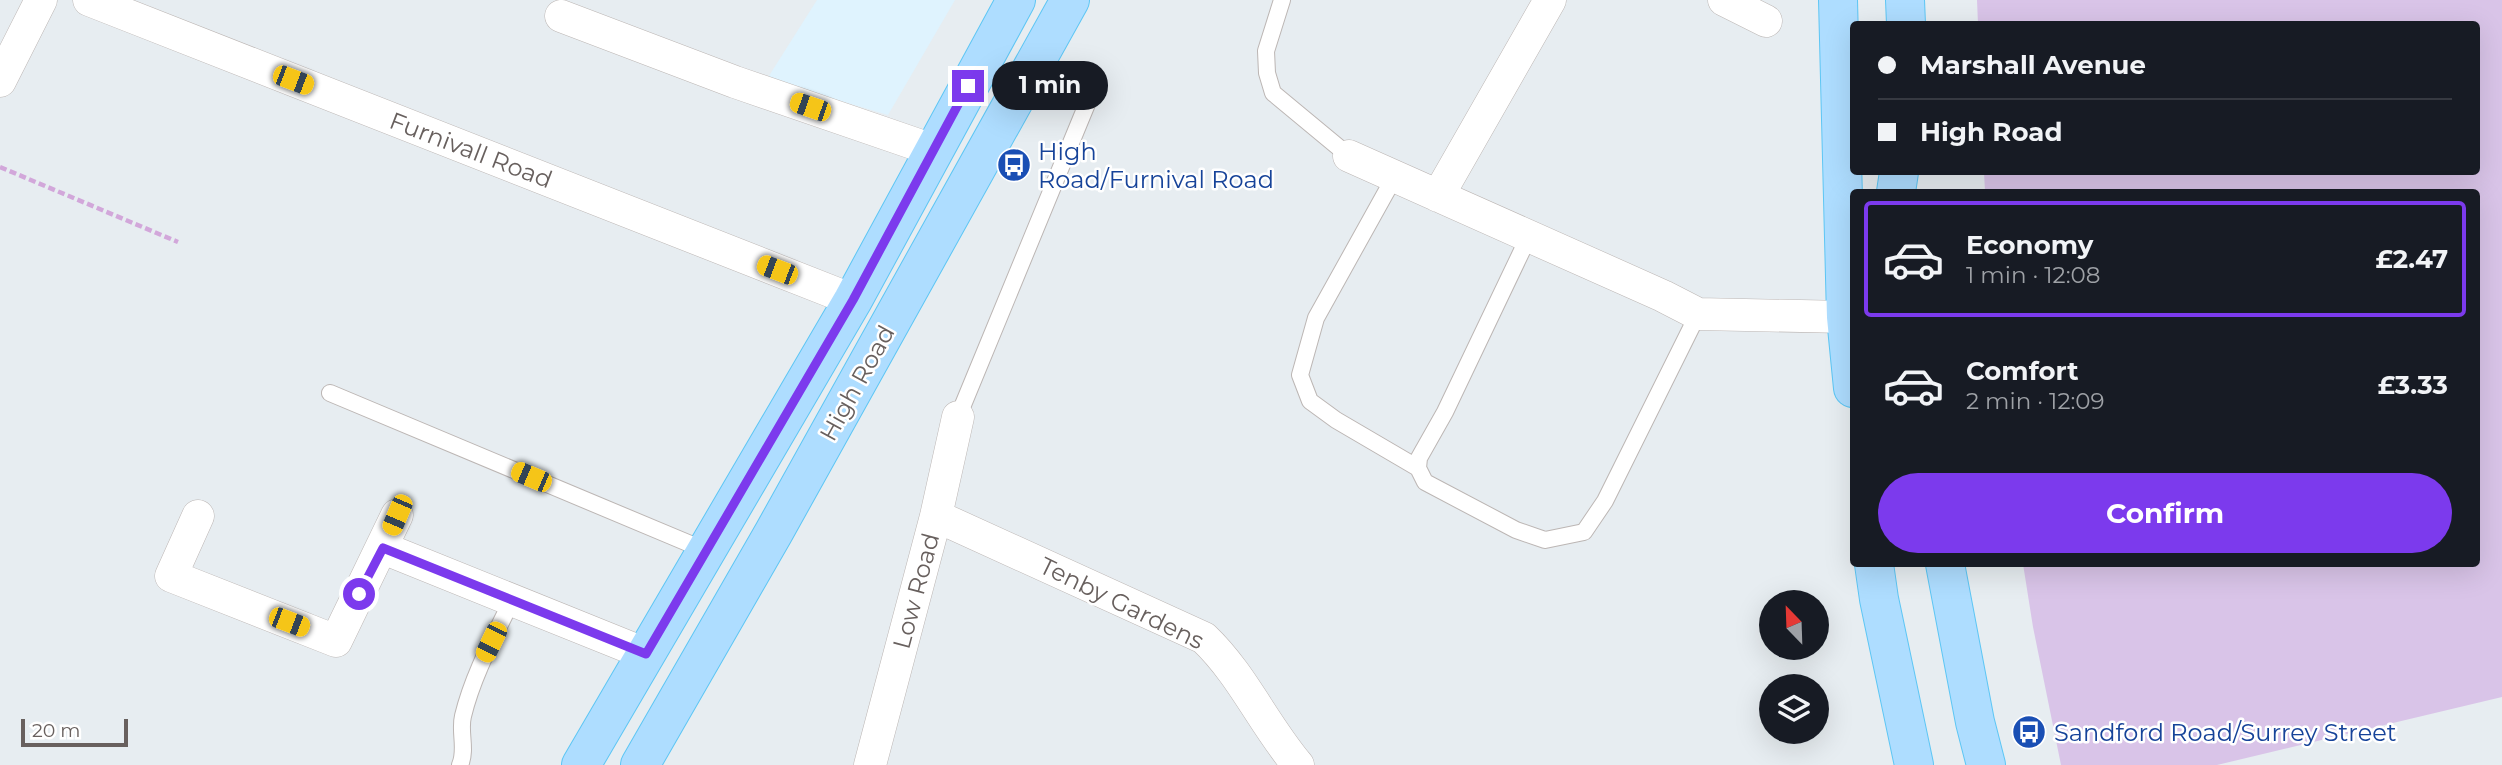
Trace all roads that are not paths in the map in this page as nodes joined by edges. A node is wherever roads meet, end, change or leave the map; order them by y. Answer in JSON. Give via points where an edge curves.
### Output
{"nodes":[{"id":1,"x":41,"y":0,"type":"edge"},
{"id":2,"x":89,"y":0,"type":"edge"},
{"id":3,"x":1016,"y":0,"type":"edge"},
{"id":4,"x":1070,"y":0,"type":"edge"},
{"id":5,"x":1282,"y":0,"type":"edge"},
{"id":6,"x":1550,"y":0,"type":"edge"},
{"id":7,"x":1724,"y":0,"type":"edge"},
{"id":8,"x":1838,"y":0,"type":"edge"},
{"id":9,"x":1905,"y":0,"type":"edge"},
{"id":10,"x":561,"y":16,"type":"dead end"},
{"id":11,"x":1906,"y":21,"type":"edge"},
{"id":12,"x":1766,"y":22,"type":"dead end"},
{"id":13,"x":0,"y":81,"type":"edge"},
{"id":14,"x":1087,"y":104,"type":"dead end"},
{"id":15,"x":933,"y":150,"type":"junction"},
{"id":16,"x":1349,"y":156,"type":"joint"},
{"id":17,"x":1395,"y":176,"type":"junction"},
{"id":18,"x":1438,"y":196,"type":"junction"},
{"id":19,"x":1529,"y":236,"type":"junction"},
{"id":20,"x":853,"y":300,"type":"junction"},
{"id":21,"x":1698,"y":314,"type":"junction"},
{"id":22,"x":1850,"y":314,"type":"edge"},
{"id":23,"x":330,"y":393,"type":"dead end"},
{"id":24,"x":958,"y":417,"type":"joint"},
{"id":25,"x":1418,"y":468,"type":"junction"},
{"id":26,"x":397,"y":515,"type":"dead end"},
{"id":27,"x":198,"y":516,"type":"dead end"},
{"id":28,"x":936,"y":516,"type":"junction"},
{"id":29,"x":383,"y":548,"type":"junction"},
{"id":30,"x":707,"y":551,"type":"junction"},
{"id":31,"x":1874,"y":567,"type":"edge"},
{"id":32,"x":1946,"y":567,"type":"edge"},
{"id":33,"x":512,"y":600,"type":"junction"},
{"id":34,"x":646,"y":654,"type":"junction"},
{"id":35,"x":460,"y":765,"type":"edge"},
{"id":36,"x":581,"y":765,"type":"edge"},
{"id":37,"x":640,"y":765,"type":"edge"},
{"id":38,"x":870,"y":765,"type":"edge"},
{"id":39,"x":1298,"y":765,"type":"edge"},
{"id":40,"x":1914,"y":765,"type":"edge"},
{"id":41,"x":1986,"y":765,"type":"edge"}],
"edges":[{"from":1,"to":13,"type":"street"},
{"from":2,"to":20,"type":"street","name":"Furnivall Road"},
{"from":3,"to":15,"type":"main road","name":"High Road"},
{"from":4,"to":37,"type":"main road","name":"High Road"},
{"from":5,"to":16,"type":"lane","via":[[1266,51],[1273,93]]},
{"from":6,"to":18,"type":"street"},
{"from":7,"to":12,"type":"street"},
{"from":8,"to":22,"type":"main road"},
{"from":9,"to":11,"type":"main road"},
{"from":10,"to":15,"type":"street"},
{"from":14,"to":24,"type":"lane"},
{"from":15,"to":20,"type":"main road","name":"High Road"},
{"from":16,"to":17,"type":"street"},
{"from":17,"to":18,"type":"street"},
{"from":17,"to":25,"type":"lane","via":[[1316,318],[1300,375],[1310,401]]},
{"from":18,"to":19,"type":"street"},
{"from":19,"to":21,"type":"street"},
{"from":19,"to":25,"type":"lane"},
{"from":20,"to":30,"type":"main road","name":"High Road"},
{"from":21,"to":22,"type":"street"},
{"from":21,"to":25,"type":"lane","via":[[1605,501],[1584,532],[1545,540],[1516,530],[1425,482]]},
{"from":23,"to":30,"type":"lane"},
{"from":24,"to":28,"type":"street","name":"Low Road"},
{"from":26,"to":29,"type":"street"},
{"from":27,"to":29,"type":"street","via":[[171,576],[336,641]]},
{"from":28,"to":38,"type":"street","name":"Low Road"},
{"from":28,"to":39,"type":"street","name":"Tenby Gardens","via":[[1203,638],[1222,655]]},
{"from":29,"to":33,"type":"street"},
{"from":30,"to":34,"type":"main road","name":"High Road"},
{"from":31,"to":40,"type":"main road"},
{"from":32,"to":41,"type":"main road"},
{"from":33,"to":34,"type":"street"},
{"from":33,"to":35,"type":"lane","via":[[481,663],[462,719],[464,757]]},
{"from":34,"to":36,"type":"main road","name":"High Road"}]}
